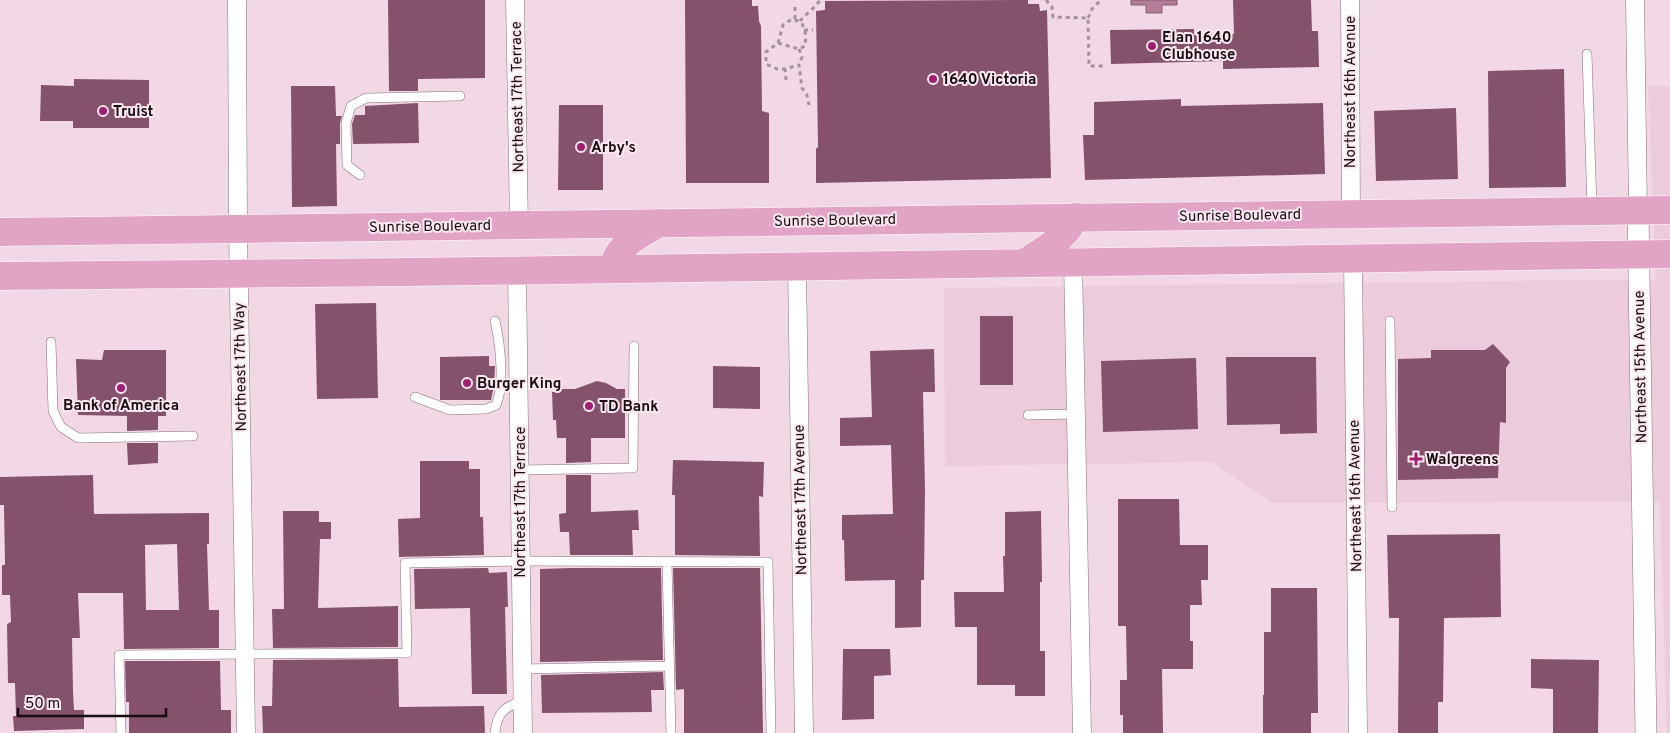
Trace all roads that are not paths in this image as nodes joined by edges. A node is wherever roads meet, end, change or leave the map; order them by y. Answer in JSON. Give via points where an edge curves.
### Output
{"nodes":[{"id":1,"x":237,"y":0,"type":"edge"},
{"id":2,"x":515,"y":0,"type":"edge"},
{"id":3,"x":1350,"y":0,"type":"edge"},
{"id":4,"x":1635,"y":0,"type":"edge"},
{"id":5,"x":1587,"y":54,"type":"dead end"},
{"id":6,"x":460,"y":96,"type":"dead end"},
{"id":7,"x":360,"y":175,"type":"dead end"},
{"id":8,"x":1638,"y":210,"type":"junction"},
{"id":9,"x":1670,"y":210,"type":"edge"},
{"id":10,"x":1592,"y":211,"type":"junction"},
{"id":11,"x":1351,"y":214,"type":"junction"},
{"id":12,"x":1075,"y":217,"type":"junction"},
{"id":13,"x":661,"y":223,"type":"junction"},
{"id":14,"x":518,"y":225,"type":"junction"},
{"id":15,"x":238,"y":228,"type":"junction"},
{"id":16,"x":0,"y":232,"type":"edge"},
{"id":17,"x":1670,"y":254,"type":"edge"},
{"id":18,"x":1639,"y":255,"type":"junction"},
{"id":19,"x":1353,"y":258,"type":"junction"},
{"id":20,"x":1073,"y":262,"type":"junction"},
{"id":21,"x":1024,"y":263,"type":"junction"},
{"id":22,"x":797,"y":267,"type":"junction"},
{"id":23,"x":612,"y":269,"type":"junction"},
{"id":24,"x":517,"y":270,"type":"junction"},
{"id":25,"x":238,"y":274,"type":"junction"},
{"id":26,"x":0,"y":276,"type":"edge"},
{"id":27,"x":495,"y":321,"type":"dead end"},
{"id":28,"x":1390,"y":321,"type":"dead end"},
{"id":29,"x":52,"y":342,"type":"dead end"},
{"id":30,"x":634,"y":346,"type":"dead end"},
{"id":31,"x":415,"y":397,"type":"dead end"},
{"id":32,"x":1076,"y":414,"type":"junction"},
{"id":33,"x":1028,"y":415,"type":"dead end"},
{"id":34,"x":193,"y":436,"type":"dead end"},
{"id":35,"x":520,"y":470,"type":"junction"},
{"id":36,"x":1392,"y":507,"type":"dead end"},
{"id":37,"x":520,"y":561,"type":"junction"},
{"id":38,"x":667,"y":562,"type":"junction"},
{"id":39,"x":244,"y":654,"type":"junction"},
{"id":40,"x":669,"y":666,"type":"junction"},
{"id":41,"x":522,"y":669,"type":"junction"},
{"id":42,"x":522,"y":702,"type":"junction"},
{"id":43,"x":523,"y":728,"type":"edge"},
{"id":44,"x":121,"y":733,"type":"edge"},
{"id":45,"x":246,"y":733,"type":"edge"},
{"id":46,"x":495,"y":733,"type":"edge"},
{"id":47,"x":670,"y":733,"type":"edge"},
{"id":48,"x":771,"y":733,"type":"edge"},
{"id":49,"x":804,"y":733,"type":"edge"},
{"id":50,"x":1082,"y":733,"type":"edge"},
{"id":51,"x":1358,"y":733,"type":"edge"},
{"id":52,"x":1646,"y":733,"type":"edge"}],
"edges":[{"from":1,"to":15,"type":"street","name":"Northeast 17th Way"},
{"from":2,"to":14,"type":"street","name":"Northeast 17th Terrace"},
{"from":3,"to":11,"type":"street","name":"Northeast 16th Avenue"},
{"from":4,"to":8,"type":"street","name":"Northeast 15th Avenue"},
{"from":5,"to":10,"type":"lane"},
{"from":6,"to":7,"type":"lane","via":[[366,98],[351,106],[346,123],[347,165]]},
{"from":8,"to":9,"type":"main road","name":"Sunrise Boulevard"},
{"from":8,"to":10,"type":"main road","name":"Sunrise Boulevard"},
{"from":8,"to":18,"type":"street","name":"Northeast 15th Avenue"},
{"from":10,"to":11,"type":"main road","name":"Sunrise Boulevard"},
{"from":11,"to":12,"type":"main road","name":"Sunrise Boulevard"},
{"from":12,"to":13,"type":"main road","name":"Sunrise Boulevard"},
{"from":12,"to":21,"type":"main road","via":[[1060,239]]},
{"from":13,"to":14,"type":"main road","name":"Sunrise Boulevard"},
{"from":13,"to":23,"type":"main road","via":[[627,243],[616,256]]},
{"from":14,"to":15,"type":"main road","name":"Sunrise Boulevard"},
{"from":15,"to":16,"type":"main road","name":"Sunrise Boulevard"},
{"from":15,"to":25,"type":"street","name":"Northeast 17th Way"},
{"from":17,"to":18,"type":"main road"},
{"from":18,"to":19,"type":"main road"},
{"from":18,"to":52,"type":"street","name":"Northeast 15th Avenue"},
{"from":19,"to":20,"type":"main road"},
{"from":19,"to":51,"type":"street","name":"Northeast 16th Avenue"},
{"from":20,"to":21,"type":"main road"},
{"from":20,"to":32,"type":"street"},
{"from":21,"to":22,"type":"main road"},
{"from":22,"to":23,"type":"main road"},
{"from":22,"to":49,"type":"street","name":"Northeast 17th Avenue"},
{"from":23,"to":24,"type":"main road"},
{"from":24,"to":25,"type":"main road"},
{"from":24,"to":35,"type":"street","name":"Northeast 17th Terrace"},
{"from":25,"to":26,"type":"main road"},
{"from":25,"to":39,"type":"street","name":"Northeast 17th Way"},
{"from":27,"to":31,"type":"lane","via":[[500,339],[500,396],[496,406],[450,410]]},
{"from":28,"to":36,"type":"lane"},
{"from":29,"to":34,"type":"lane","via":[[53,412],[61,427],[78,438]]},
{"from":30,"to":35,"type":"lane","via":[[633,468]]},
{"from":32,"to":33,"type":"lane"},
{"from":32,"to":50,"type":"street"},
{"from":35,"to":37,"type":"street","name":"Northeast 17th Terrace"},
{"from":37,"to":38,"type":"lane"},
{"from":37,"to":39,"type":"lane","via":[[405,563],[407,653]]},
{"from":37,"to":41,"type":"street","name":"Northeast 17th Terrace"},
{"from":38,"to":40,"type":"lane"},
{"from":38,"to":48,"type":"lane","via":[[768,562]]},
{"from":39,"to":44,"type":"lane","via":[[119,655]]},
{"from":39,"to":45,"type":"street","name":"Northeast 17th Way"},
{"from":40,"to":41,"type":"lane"},
{"from":40,"to":47,"type":"lane"},
{"from":41,"to":42,"type":"street","name":"Northeast 17th Terrace"},
{"from":42,"to":43,"type":"street","name":"Northeast 17th Terrace"},
{"from":42,"to":46,"type":"lane","via":[[510,705],[499,715]]}]}
